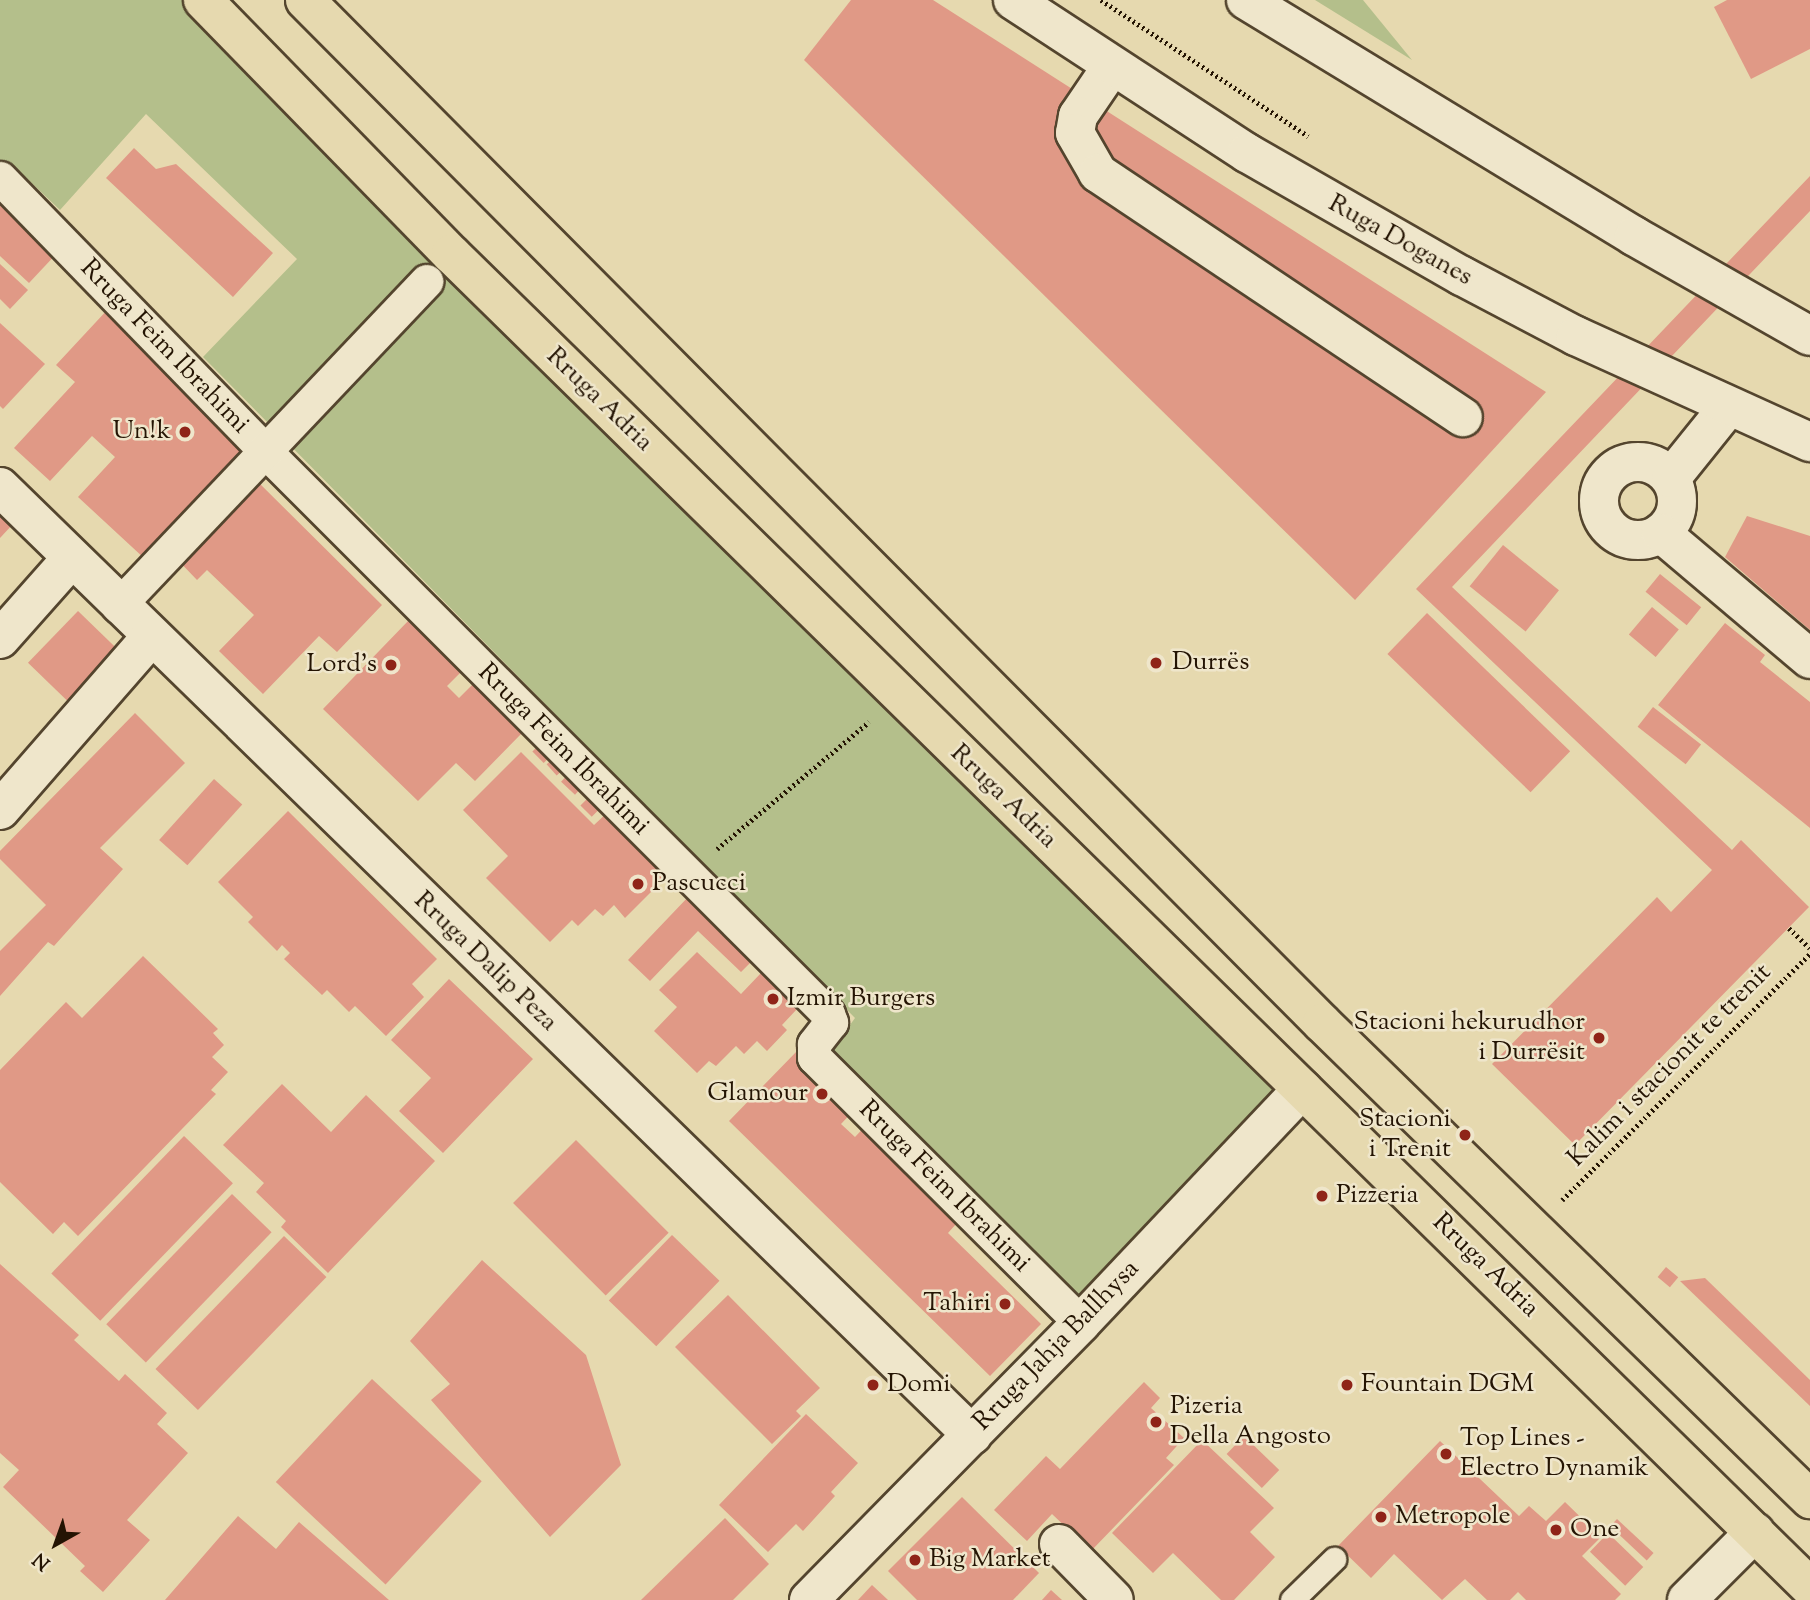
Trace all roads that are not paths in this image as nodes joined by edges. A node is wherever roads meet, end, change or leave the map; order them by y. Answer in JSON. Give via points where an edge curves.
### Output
{"nodes":[{"id":1,"x":203,"y":0,"type":"edge"},
{"id":2,"x":305,"y":0,"type":"edge"},
{"id":3,"x":1013,"y":0,"type":"edge"},
{"id":4,"x":1246,"y":0,"type":"edge"},
{"id":5,"x":1112,"y":65,"type":"junction"},
{"id":6,"x":0,"y":178,"type":"edge"},
{"id":7,"x":426,"y":281,"type":"dead end"},
{"id":8,"x":1810,"y":336,"type":"edge"},
{"id":9,"x":1717,"y":402,"type":"junction"},
{"id":10,"x":1463,"y":417,"type":"dead end"},
{"id":11,"x":1810,"y":442,"type":"edge"},
{"id":12,"x":266,"y":452,"type":"junction"},
{"id":13,"x":1662,"y":471,"type":"junction"},
{"id":14,"x":0,"y":487,"type":"edge"},
{"id":15,"x":1661,"y":533,"type":"junction"},
{"id":16,"x":72,"y":558,"type":"junction"},
{"id":17,"x":118,"y":606,"type":"junction"},
{"id":18,"x":151,"y":637,"type":"junction"},
{"id":19,"x":0,"y":639,"type":"edge"},
{"id":20,"x":1810,"y":659,"type":"edge"},
{"id":21,"x":0,"y":810,"type":"edge"},
{"id":22,"x":1302,"y":1089,"type":"junction"},
{"id":23,"x":1082,"y":1323,"type":"junction"},
{"id":24,"x":972,"y":1434,"type":"junction"},
{"id":25,"x":1810,"y":1499,"type":"edge"},
{"id":26,"x":1755,"y":1532,"type":"junction"},
{"id":27,"x":1059,"y":1544,"type":"dead end"},
{"id":28,"x":1334,"y":1559,"type":"dead end"},
{"id":29,"x":1810,"y":1587,"type":"edge"},
{"id":30,"x":809,"y":1600,"type":"edge"},
{"id":31,"x":1114,"y":1600,"type":"edge"},
{"id":32,"x":1292,"y":1600,"type":"edge"},
{"id":33,"x":1687,"y":1600,"type":"edge"}],
"edges":[{"from":1,"to":22,"type":"main road","name":"Rruga Adria","via":[[451,254]]},
{"from":2,"to":25,"type":"main road","via":[[1322,1023]]},
{"from":3,"to":5,"type":"street","name":"Ruga Doganes"},
{"from":4,"to":8,"type":"street","via":[[1634,236]]},
{"from":5,"to":9,"type":"street","name":"Ruga Doganes","via":[[1247,153],[1438,263],[1576,336]]},
{"from":5,"to":10,"type":"street","via":[[1078,117],[1075,134],[1098,173]]},
{"from":6,"to":12,"type":"street","name":"Rruga Feim Ibrahimi"},
{"from":7,"to":12,"type":"street"},
{"from":9,"to":11,"type":"street","name":"Ruga Doganes"},
{"from":9,"to":13,"type":"street"},
{"from":12,"to":17,"type":"street"},
{"from":12,"to":23,"type":"street","name":"Rruga Feim Ibrahimi","via":[[828,1014],[831,1022],[814,1044],[814,1057]]},
{"from":13,"to":15,"type":"street","via":[[1677,508]]},
{"from":13,"to":15,"type":"street","via":[[1637,461],[1608,475],[1600,489],[1604,521],[1630,539]]},
{"from":14,"to":16,"type":"street","name":"Rruga Dalip Peza"},
{"from":15,"to":20,"type":"street"},
{"from":16,"to":17,"type":"street","name":"Rruga Dalip Peza"},
{"from":16,"to":19,"type":"street"},
{"from":17,"to":18,"type":"street","name":"Rruga Dalip Peza"},
{"from":18,"to":21,"type":"street"},
{"from":18,"to":24,"type":"street","name":"Rruga Dalip Peza"},
{"from":22,"to":23,"type":"street","name":"Rruga Jahja Ballhysa"},
{"from":22,"to":26,"type":"main road","name":"Rruga Adria"},
{"from":23,"to":24,"type":"street","name":"Rruga Jahja Ballhysa"},
{"from":24,"to":30,"type":"street","name":"Rruga Jahja Ballhysa"},
{"from":26,"to":29,"type":"main road","name":"Rruga Adria"},
{"from":26,"to":33,"type":"street"},
{"from":27,"to":31,"type":"street"},
{"from":28,"to":32,"type":"lane"}]}
